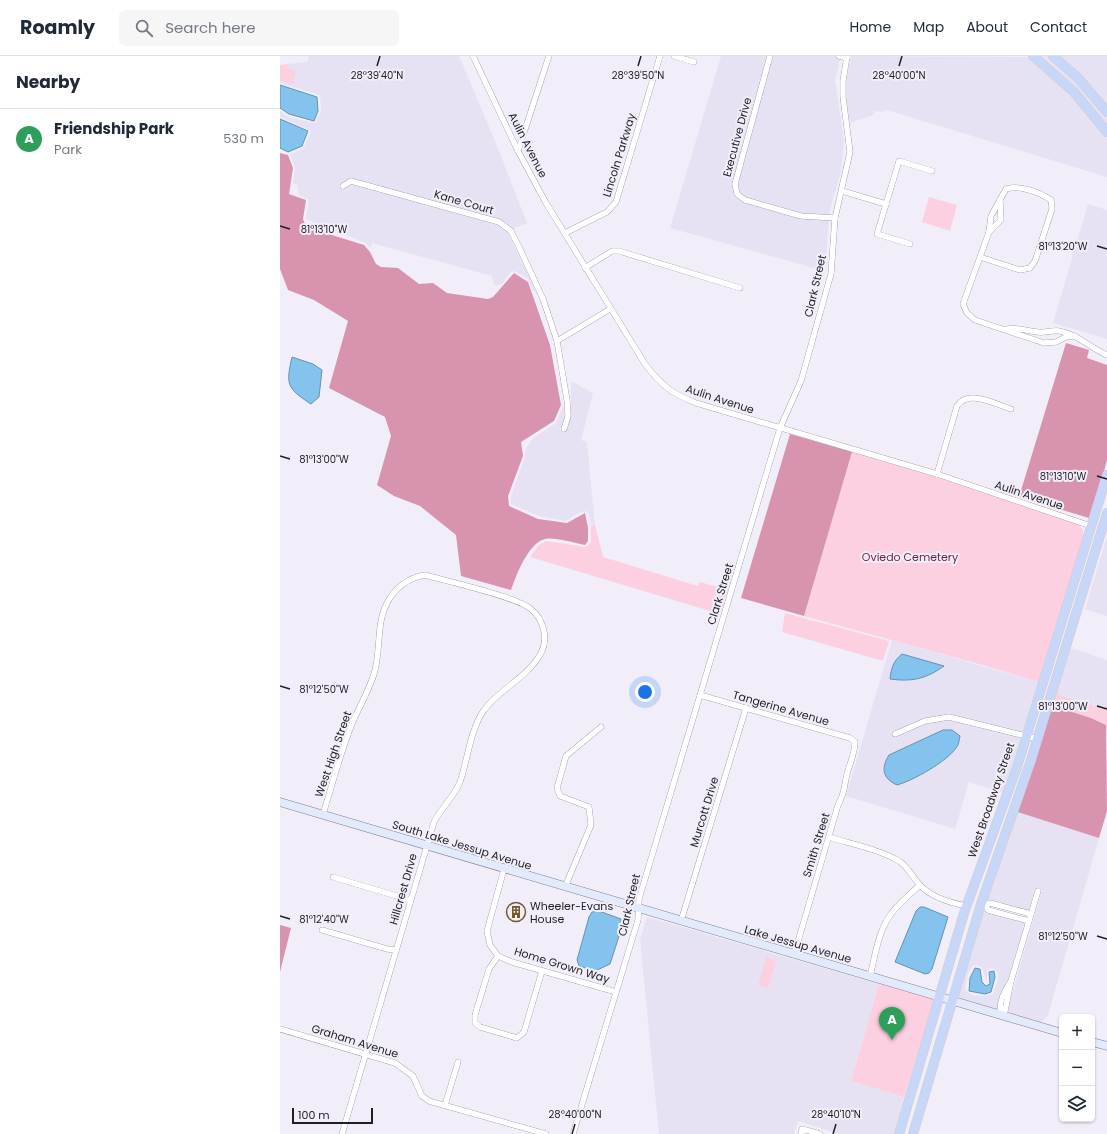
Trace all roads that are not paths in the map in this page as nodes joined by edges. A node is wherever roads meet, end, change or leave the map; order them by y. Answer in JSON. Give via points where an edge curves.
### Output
{"nodes":[{"id":1,"x":473,"y":56,"type":"edge"},
{"id":2,"x":549,"y":56,"type":"edge"},
{"id":3,"x":660,"y":56,"type":"edge"},
{"id":4,"x":674,"y":56,"type":"edge"},
{"id":5,"x":770,"y":56,"type":"edge"},
{"id":6,"x":839,"y":56,"type":"edge"},
{"id":7,"x":1033,"y":56,"type":"edge"},
{"id":8,"x":1053,"y":56,"type":"edge"},
{"id":9,"x":847,"y":57,"type":"edge"},
{"id":10,"x":694,"y":62,"type":"dead end"},
{"id":11,"x":1107,"y":112,"type":"edge"},
{"id":12,"x":1107,"y":132,"type":"edge"},
{"id":13,"x":518,"y":151,"type":"junction"},
{"id":14,"x":932,"y":171,"type":"dead end"},
{"id":15,"x":343,"y":186,"type":"dead end"},
{"id":16,"x":842,"y":190,"type":"junction"},
{"id":17,"x":1000,"y":200,"type":"junction"},
{"id":18,"x":886,"y":204,"type":"junction"},
{"id":19,"x":835,"y":218,"type":"junction"},
{"id":20,"x":989,"y":232,"type":"junction"},
{"id":21,"x":565,"y":233,"type":"junction"},
{"id":22,"x":910,"y":244,"type":"dead end"},
{"id":23,"x":980,"y":257,"type":"junction"},
{"id":24,"x":586,"y":268,"type":"junction"},
{"id":25,"x":740,"y":288,"type":"dead end"},
{"id":26,"x":610,"y":309,"type":"junction"},
{"id":27,"x":1007,"y":329,"type":"junction"},
{"id":28,"x":1059,"y":331,"type":"junction"},
{"id":29,"x":1043,"y":333,"type":"junction"},
{"id":30,"x":1074,"y":336,"type":"junction"},
{"id":31,"x":1060,"y":340,"type":"junction"},
{"id":32,"x":557,"y":341,"type":"junction"},
{"id":33,"x":1044,"y":343,"type":"junction"},
{"id":34,"x":1107,"y":355,"type":"edge"},
{"id":35,"x":1011,"y":409,"type":"dead end"},
{"id":36,"x":780,"y":428,"type":"junction"},
{"id":37,"x":564,"y":429,"type":"dead end"},
{"id":38,"x":937,"y":474,"type":"junction"},
{"id":39,"x":1107,"y":479,"type":"edge"},
{"id":40,"x":1107,"y":489,"type":"edge"},
{"id":41,"x":1107,"y":498,"type":"edge"},
{"id":42,"x":1107,"y":513,"type":"edge"},
{"id":43,"x":1091,"y":526,"type":"junction"},
{"id":44,"x":1096,"y":550,"type":"junction"},
{"id":45,"x":465,"y":586,"type":"joint"},
{"id":46,"x":700,"y":695,"type":"junction"},
{"id":47,"x":746,"y":708,"type":"junction"},
{"id":48,"x":601,"y":727,"type":"dead end"},
{"id":49,"x":895,"y":734,"type":"dead end"},
{"id":50,"x":1027,"y":736,"type":"junction"},
{"id":51,"x":1038,"y":739,"type":"junction"},
{"id":52,"x":854,"y":742,"type":"joint"},
{"id":53,"x":280,"y":802,"type":"edge"},
{"id":54,"x":323,"y":814,"type":"junction"},
{"id":55,"x":828,"y":837,"type":"junction"},
{"id":56,"x":426,"y":846,"type":"junction"},
{"id":57,"x":504,"y":869,"type":"junction"},
{"id":58,"x":333,"y":877,"type":"dead end"},
{"id":59,"x":920,"y":885,"type":"junction"},
{"id":60,"x":565,"y":887,"type":"junction"},
{"id":61,"x":1038,"y":891,"type":"dead end"},
{"id":62,"x":410,"y":900,"type":"junction"},
{"id":63,"x":983,"y":904,"type":"junction"},
{"id":64,"x":966,"y":906,"type":"junction"},
{"id":65,"x":638,"y":909,"type":"junction"},
{"id":66,"x":1031,"y":914,"type":"junction"},
{"id":67,"x":681,"y":921,"type":"junction"},
{"id":68,"x":1029,"y":921,"type":"junction"},
{"id":69,"x":322,"y":930,"type":"dead end"},
{"id":70,"x":396,"y":950,"type":"junction"},
{"id":71,"x":794,"y":955,"type":"junction"},
{"id":72,"x":498,"y":956,"type":"junction"},
{"id":73,"x":542,"y":971,"type":"junction"},
{"id":74,"x":870,"y":976,"type":"junction"},
{"id":75,"x":616,"y":992,"type":"junction"},
{"id":76,"x":939,"y":997,"type":"junction"},
{"id":77,"x":952,"y":1001,"type":"junction"},
{"id":78,"x":1001,"y":1015,"type":"junction"},
{"id":79,"x":280,"y":1029,"type":"edge"},
{"id":80,"x":1059,"y":1032,"type":"edge"},
{"id":81,"x":1095,"y":1043,"type":"edge"},
{"id":82,"x":1107,"y":1046,"type":"edge"},
{"id":83,"x":366,"y":1054,"type":"junction"},
{"id":84,"x":458,"y":1062,"type":"dead end"},
{"id":85,"x":445,"y":1105,"type":"junction"},
{"id":86,"x":802,"y":1131,"type":"edge"},
{"id":87,"x":342,"y":1134,"type":"edge"},
{"id":88,"x":546,"y":1134,"type":"edge"},
{"id":89,"x":573,"y":1134,"type":"edge"},
{"id":90,"x":820,"y":1134,"type":"edge"},
{"id":91,"x":899,"y":1134,"type":"edge"},
{"id":92,"x":913,"y":1134,"type":"edge"}],
"edges":[{"from":1,"to":13,"type":"street","name":"Aulin Avenue"},
{"from":2,"to":13,"type":"street"},
{"from":3,"to":21,"type":"street","name":"Lincoln Parkway","via":[[616,202],[607,212]]},
{"from":4,"to":10,"type":"street"},
{"from":5,"to":19,"type":"street","name":"Executive Drive","via":[[735,184],[736,194],[745,200],[801,216]]},
{"from":6,"to":9,"type":"street"},
{"from":7,"to":12,"type":"main road","via":[[1074,92]]},
{"from":8,"to":11,"type":"main road","via":[[1078,78]]},
{"from":9,"to":16,"type":"street","name":"Clark Street","via":[[843,97],[850,152]]},
{"from":13,"to":21,"type":"street","name":"Aulin Avenue"},
{"from":14,"to":18,"type":"street","via":[[899,161]]},
{"from":15,"to":32,"type":"street","name":"Kane Court","via":[[351,181],[498,222],[511,231],[543,299]]},
{"from":16,"to":18,"type":"street"},
{"from":16,"to":19,"type":"street","name":"Clark Street"},
{"from":17,"to":20,"type":"street","via":[[991,216]]},
{"from":17,"to":20,"type":"street","via":[[1001,220]]},
{"from":17,"to":23,"type":"street","via":[[1006,189],[1015,186],[1051,200],[1052,209],[1035,261],[1030,268],[1020,270]]},
{"from":18,"to":22,"type":"street","via":[[877,234]]},
{"from":19,"to":36,"type":"street","name":"Clark Street","via":[[831,274],[801,381]]},
{"from":20,"to":23,"type":"street"},
{"from":21,"to":24,"type":"street","name":"Aulin Avenue"},
{"from":23,"to":27,"type":"street","via":[[963,304],[967,313],[975,320]]},
{"from":24,"to":25,"type":"street","via":[[612,251],[619,251]]},
{"from":24,"to":26,"type":"street","name":"Aulin Avenue"},
{"from":26,"to":32,"type":"street"},
{"from":26,"to":36,"type":"street","name":"Aulin Avenue","via":[[645,364],[672,393],[696,403]]},
{"from":27,"to":29,"type":"street","via":[[1017,328]]},
{"from":27,"to":33,"type":"street"},
{"from":28,"to":29,"type":"street"},
{"from":28,"to":30,"type":"street"},
{"from":28,"to":31,"type":"street"},
{"from":29,"to":33,"type":"street"},
{"from":30,"to":31,"type":"street"},
{"from":30,"to":34,"type":"street"},
{"from":31,"to":33,"type":"street"},
{"from":32,"to":37,"type":"street","name":"Kane Court","via":[[568,416]]},
{"from":35,"to":38,"type":"street","via":[[973,397],[960,401],[956,406]]},
{"from":36,"to":38,"type":"street","name":"Aulin Avenue"},
{"from":36,"to":46,"type":"street","name":"Clark Street"},
{"from":38,"to":43,"type":"street","name":"Aulin Avenue"},
{"from":39,"to":43,"type":"main road","name":"West Broadway Street"},
{"from":40,"to":41,"type":"main road"},
{"from":42,"to":44,"type":"main road"},
{"from":43,"to":44,"type":"main road"},
{"from":43,"to":50,"type":"main road","name":"West Broadway Street"},
{"from":44,"to":51,"type":"main road"},
{"from":45,"to":54,"type":"street","name":"West High Street","via":[[425,575],[414,577],[404,582],[386,604],[381,620],[379,652],[374,674],[354,719]]},
{"from":45,"to":56,"type":"street","name":"Hillcrest Drive","via":[[531,608],[543,628],[545,640],[542,652],[534,663],[492,701],[477,722],[459,782],[439,813]]},
{"from":46,"to":47,"type":"street","name":"Tangerine Avenue"},
{"from":46,"to":65,"type":"street","name":"Clark Street"},
{"from":47,"to":52,"type":"street","name":"Tangerine Avenue","via":[[850,738]]},
{"from":47,"to":67,"type":"street","name":"Murcott Drive"},
{"from":48,"to":60,"type":"street","via":[[566,756],[557,788],[560,796],[589,807],[591,825]]},
{"from":49,"to":50,"type":"street","via":[[925,721],[950,717]]},
{"from":50,"to":51,"type":"street"},
{"from":50,"to":64,"type":"main road","name":"West Broadway Street"},
{"from":51,"to":63,"type":"main road"},
{"from":52,"to":55,"type":"street","name":"Smith Street","via":[[855,749],[846,776],[846,787]]},
{"from":53,"to":54,"type":"street","name":"South Lake Jessup Avenue"},
{"from":54,"to":56,"type":"street","name":"South Lake Jessup Avenue"},
{"from":55,"to":59,"type":"street","via":[[888,855],[911,872]]},
{"from":55,"to":71,"type":"street","name":"Smith Street"},
{"from":56,"to":57,"type":"street","name":"South Lake Jessup Avenue"},
{"from":56,"to":62,"type":"street","name":"Hillcrest Drive"},
{"from":57,"to":60,"type":"street","name":"South Lake Jessup Avenue"},
{"from":57,"to":72,"type":"street","name":"Home Grown Way","via":[[487,931],[490,945]]},
{"from":58,"to":62,"type":"street"},
{"from":59,"to":64,"type":"street","via":[[935,896]]},
{"from":59,"to":74,"type":"street","via":[[890,915],[879,942]]},
{"from":60,"to":65,"type":"street","name":"South Lake Jessup Avenue"},
{"from":61,"to":66,"type":"street"},
{"from":62,"to":70,"type":"street","name":"Hillcrest Drive"},
{"from":63,"to":66,"type":"street","via":[[990,903]]},
{"from":63,"to":68,"type":"street","via":[[988,910]]},
{"from":63,"to":77,"type":"main road"},
{"from":64,"to":76,"type":"main road","name":"West Broadway Street"},
{"from":65,"to":67,"type":"street","name":"Lake Jessup Avenue"},
{"from":65,"to":75,"type":"street","name":"Clark Street","via":[[638,920]]},
{"from":66,"to":68,"type":"street"},
{"from":67,"to":71,"type":"street","name":"Lake Jessup Avenue"},
{"from":68,"to":78,"type":"street","via":[[1011,981],[999,1009]]},
{"from":69,"to":70,"type":"street"},
{"from":70,"to":83,"type":"street","name":"Hillcrest Drive"},
{"from":71,"to":74,"type":"street","name":"Lake Jessup Avenue"},
{"from":72,"to":73,"type":"street","name":"Home Grown Way"},
{"from":72,"to":73,"type":"street","via":[[489,969],[475,1015],[475,1023],[480,1027],[517,1038],[521,1036]]},
{"from":73,"to":75,"type":"street","name":"Home Grown Way"},
{"from":74,"to":76,"type":"street","name":"Lake Jessup Avenue"},
{"from":75,"to":89,"type":"street","name":"Clark Street"},
{"from":76,"to":77,"type":"street","name":"Lake Jessup Avenue"},
{"from":76,"to":91,"type":"main road","name":"West Broadway Street"},
{"from":77,"to":78,"type":"street","name":"Lake Jessup Avenue"},
{"from":77,"to":92,"type":"main road"},
{"from":78,"to":80,"type":"street","name":"Lake Jessup Avenue"},
{"from":79,"to":83,"type":"street","name":"Graham Avenue"},
{"from":81,"to":82,"type":"street"},
{"from":83,"to":85,"type":"street","name":"Graham Avenue","via":[[404,1068],[413,1076],[422,1096],[429,1101]]},
{"from":83,"to":87,"type":"street","name":"Hillcrest Drive"},
{"from":84,"to":85,"type":"street"},
{"from":85,"to":88,"type":"street","name":"Graham Avenue"},
{"from":86,"to":90,"type":"street"}]}
